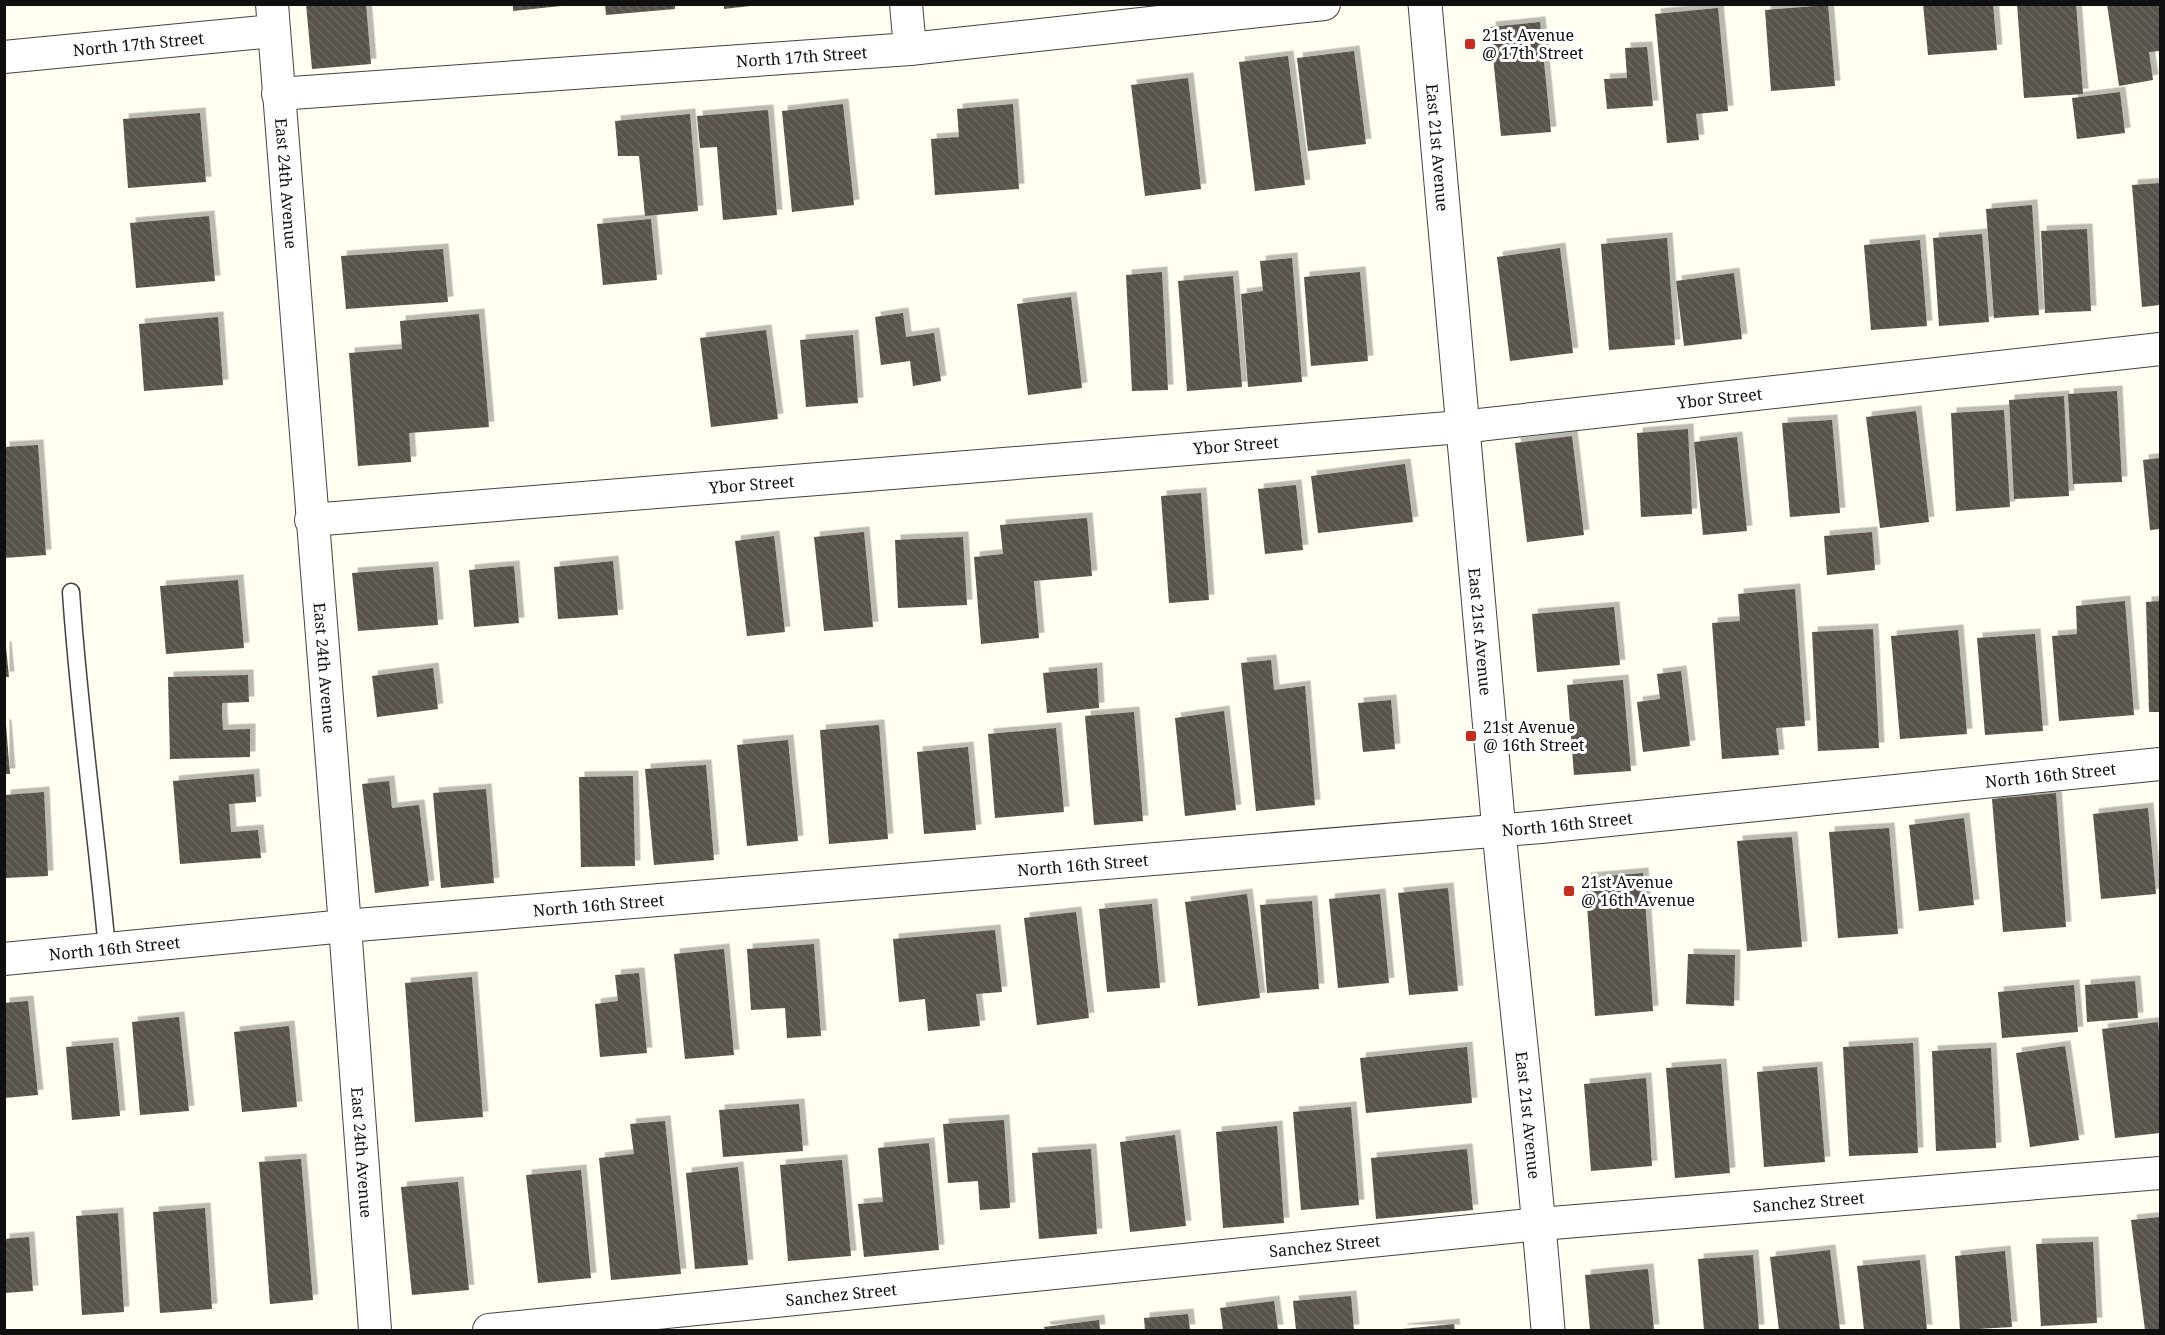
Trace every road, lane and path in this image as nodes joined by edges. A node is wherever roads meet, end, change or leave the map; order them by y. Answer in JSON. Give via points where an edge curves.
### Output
{"nodes":[{"id":1,"x":906,"y":4,"type":"edge"},
{"id":2,"x":1323,"y":4,"type":"edge"},
{"id":3,"x":1425,"y":4,"type":"edge"},
{"id":4,"x":273,"y":18,"type":"edge"},
{"id":5,"x":910,"y":49,"type":"junction"},
{"id":6,"x":4,"y":57,"type":"edge"},
{"id":7,"x":278,"y":94,"type":"junction"},
{"id":8,"x":2160,"y":350,"type":"edge"},
{"id":9,"x":1461,"y":427,"type":"junction"},
{"id":10,"x":311,"y":520,"type":"junction"},
{"id":11,"x":71,"y":592,"type":"dead end"},
{"id":12,"x":2160,"y":764,"type":"edge"},
{"id":13,"x":1499,"y":830,"type":"junction"},
{"id":14,"x":345,"y":926,"type":"junction"},
{"id":15,"x":107,"y":949,"type":"junction"},
{"id":16,"x":4,"y":959,"type":"edge"},
{"id":17,"x":2160,"y":1173,"type":"edge"},
{"id":18,"x":1540,"y":1224,"type":"junction"},
{"id":19,"x":375,"y":1330,"type":"edge"},
{"id":20,"x":489,"y":1330,"type":"edge"},
{"id":21,"x":1548,"y":1330,"type":"edge"}],
"edges":[{"from":1,"to":5,"type":"street"},
{"from":2,"to":5,"type":"street","name":"North 17th Street"},
{"from":3,"to":9,"type":"street","name":"East 21st Avenue"},
{"from":4,"to":6,"type":"street","name":"North 17th Street"},
{"from":4,"to":7,"type":"street","name":"East 24th Avenue"},
{"from":5,"to":7,"type":"street","name":"North 17th Street"},
{"from":7,"to":10,"type":"street","name":"East 24th Avenue"},
{"from":8,"to":9,"type":"street","name":"Ybor Street"},
{"from":9,"to":10,"type":"street","name":"Ybor Street"},
{"from":9,"to":13,"type":"street","name":"East 21st Avenue"},
{"from":10,"to":14,"type":"street","name":"East 24th Avenue"},
{"from":11,"to":15,"type":"lane"},
{"from":12,"to":13,"type":"street","name":"North 16th Street"},
{"from":13,"to":14,"type":"street","name":"North 16th Street"},
{"from":13,"to":18,"type":"street","name":"East 21st Avenue"},
{"from":14,"to":15,"type":"street","name":"North 16th Street"},
{"from":14,"to":19,"type":"street","name":"East 24th Avenue"},
{"from":15,"to":16,"type":"street","name":"North 16th Street"},
{"from":17,"to":18,"type":"street","name":"Sanchez Street"},
{"from":18,"to":20,"type":"street","name":"Sanchez Street"},
{"from":18,"to":21,"type":"street","name":"East 21st Avenue"}]}
